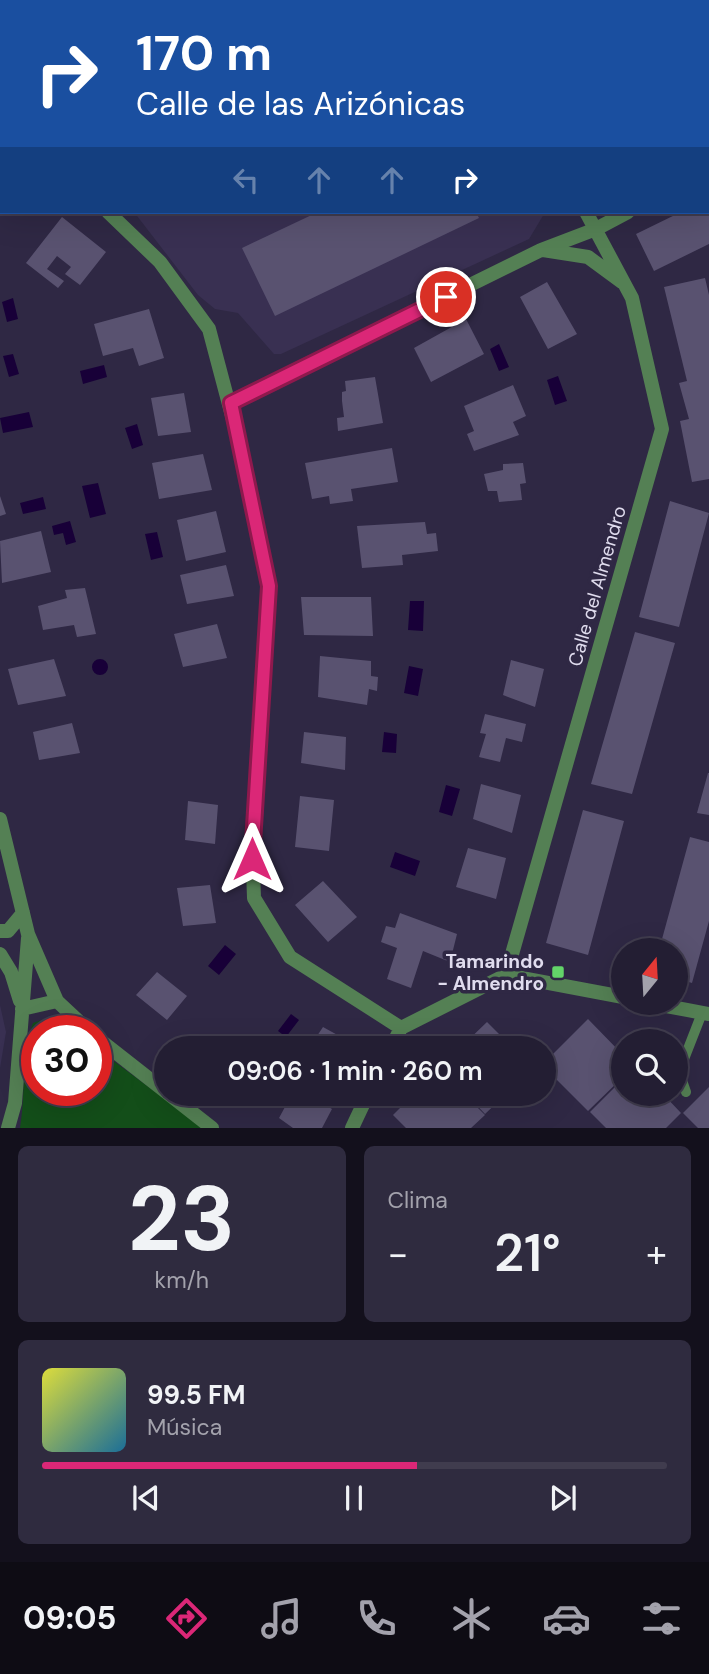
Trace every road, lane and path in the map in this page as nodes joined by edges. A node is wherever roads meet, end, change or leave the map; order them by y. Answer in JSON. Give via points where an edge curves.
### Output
{"nodes":[{"id":1,"x":109,"y":214,"type":"edge"},
{"id":2,"x":587,"y":214,"type":"edge"},
{"id":3,"x":624,"y":214,"type":"edge"},
{"id":4,"x":596,"y":229,"type":"junction"},
{"id":5,"x":541,"y":250,"type":"junction"},
{"id":6,"x":625,"y":284,"type":"junction"},
{"id":7,"x":231,"y":403,"type":"junction"},
{"id":8,"x":0,"y":819,"type":"edge"},
{"id":9,"x":23,"y":913,"type":"junction"},
{"id":10,"x":0,"y":931,"type":"edge"},
{"id":11,"x":28,"y":934,"type":"junction"},
{"id":12,"x":0,"y":954,"type":"edge"},
{"id":13,"x":506,"y":975,"type":"junction"},
{"id":14,"x":611,"y":995,"type":"edge"},
{"id":15,"x":57,"y":1001,"type":"junction"},
{"id":16,"x":22,"y":1009,"type":"junction"},
{"id":17,"x":688,"y":1010,"type":"edge"},
{"id":18,"x":706,"y":1014,"type":"edge"},
{"id":19,"x":72,"y":1015,"type":"edge"},
{"id":20,"x":401,"y":1028,"type":"junction"},
{"id":21,"x":397,"y":1036,"type":"edge"},
{"id":22,"x":112,"y":1050,"type":"edge"},
{"id":23,"x":688,"y":1053,"type":"edge"},
{"id":24,"x":363,"y":1106,"type":"edge"},
{"id":25,"x":8,"y":1128,"type":"edge"},
{"id":26,"x":212,"y":1128,"type":"edge"},
{"id":27,"x":352,"y":1128,"type":"edge"}],
"edges":[{"from":1,"to":7,"type":"street","via":[[160,262],[209,329]]},
{"from":2,"to":4,"type":"street","name":"Calle del Almendro"},
{"from":3,"to":4,"type":"street"},
{"from":4,"to":5,"type":"street"},
{"from":4,"to":6,"type":"street","name":"Calle del Almendro"},
{"from":5,"to":6,"type":"street","via":[[588,257]]},
{"from":5,"to":7,"type":"street"},
{"from":6,"to":13,"type":"street","name":"Calle del Almendro","via":[[662,429]]},
{"from":7,"to":20,"type":"street","via":[[269,586],[251,840],[254,898],[290,957]]},
{"from":8,"to":9,"type":"street"},
{"from":9,"to":10,"type":"street","via":[[8,931]]},
{"from":9,"to":11,"type":"street"},
{"from":11,"to":15,"type":"street"},
{"from":11,"to":16,"type":"street"},
{"from":12,"to":16,"type":"street","via":[[11,972]]},
{"from":13,"to":14,"type":"street"},
{"from":13,"to":20,"type":"street"},
{"from":15,"to":16,"type":"street"},
{"from":15,"to":19,"type":"street"},
{"from":16,"to":25,"type":"street","via":[[15,1102]]},
{"from":17,"to":18,"type":"street"},
{"from":18,"to":23,"type":"lane"},
{"from":20,"to":21,"type":"street"},
{"from":22,"to":26,"type":"street"},
{"from":24,"to":27,"type":"street"}]}
